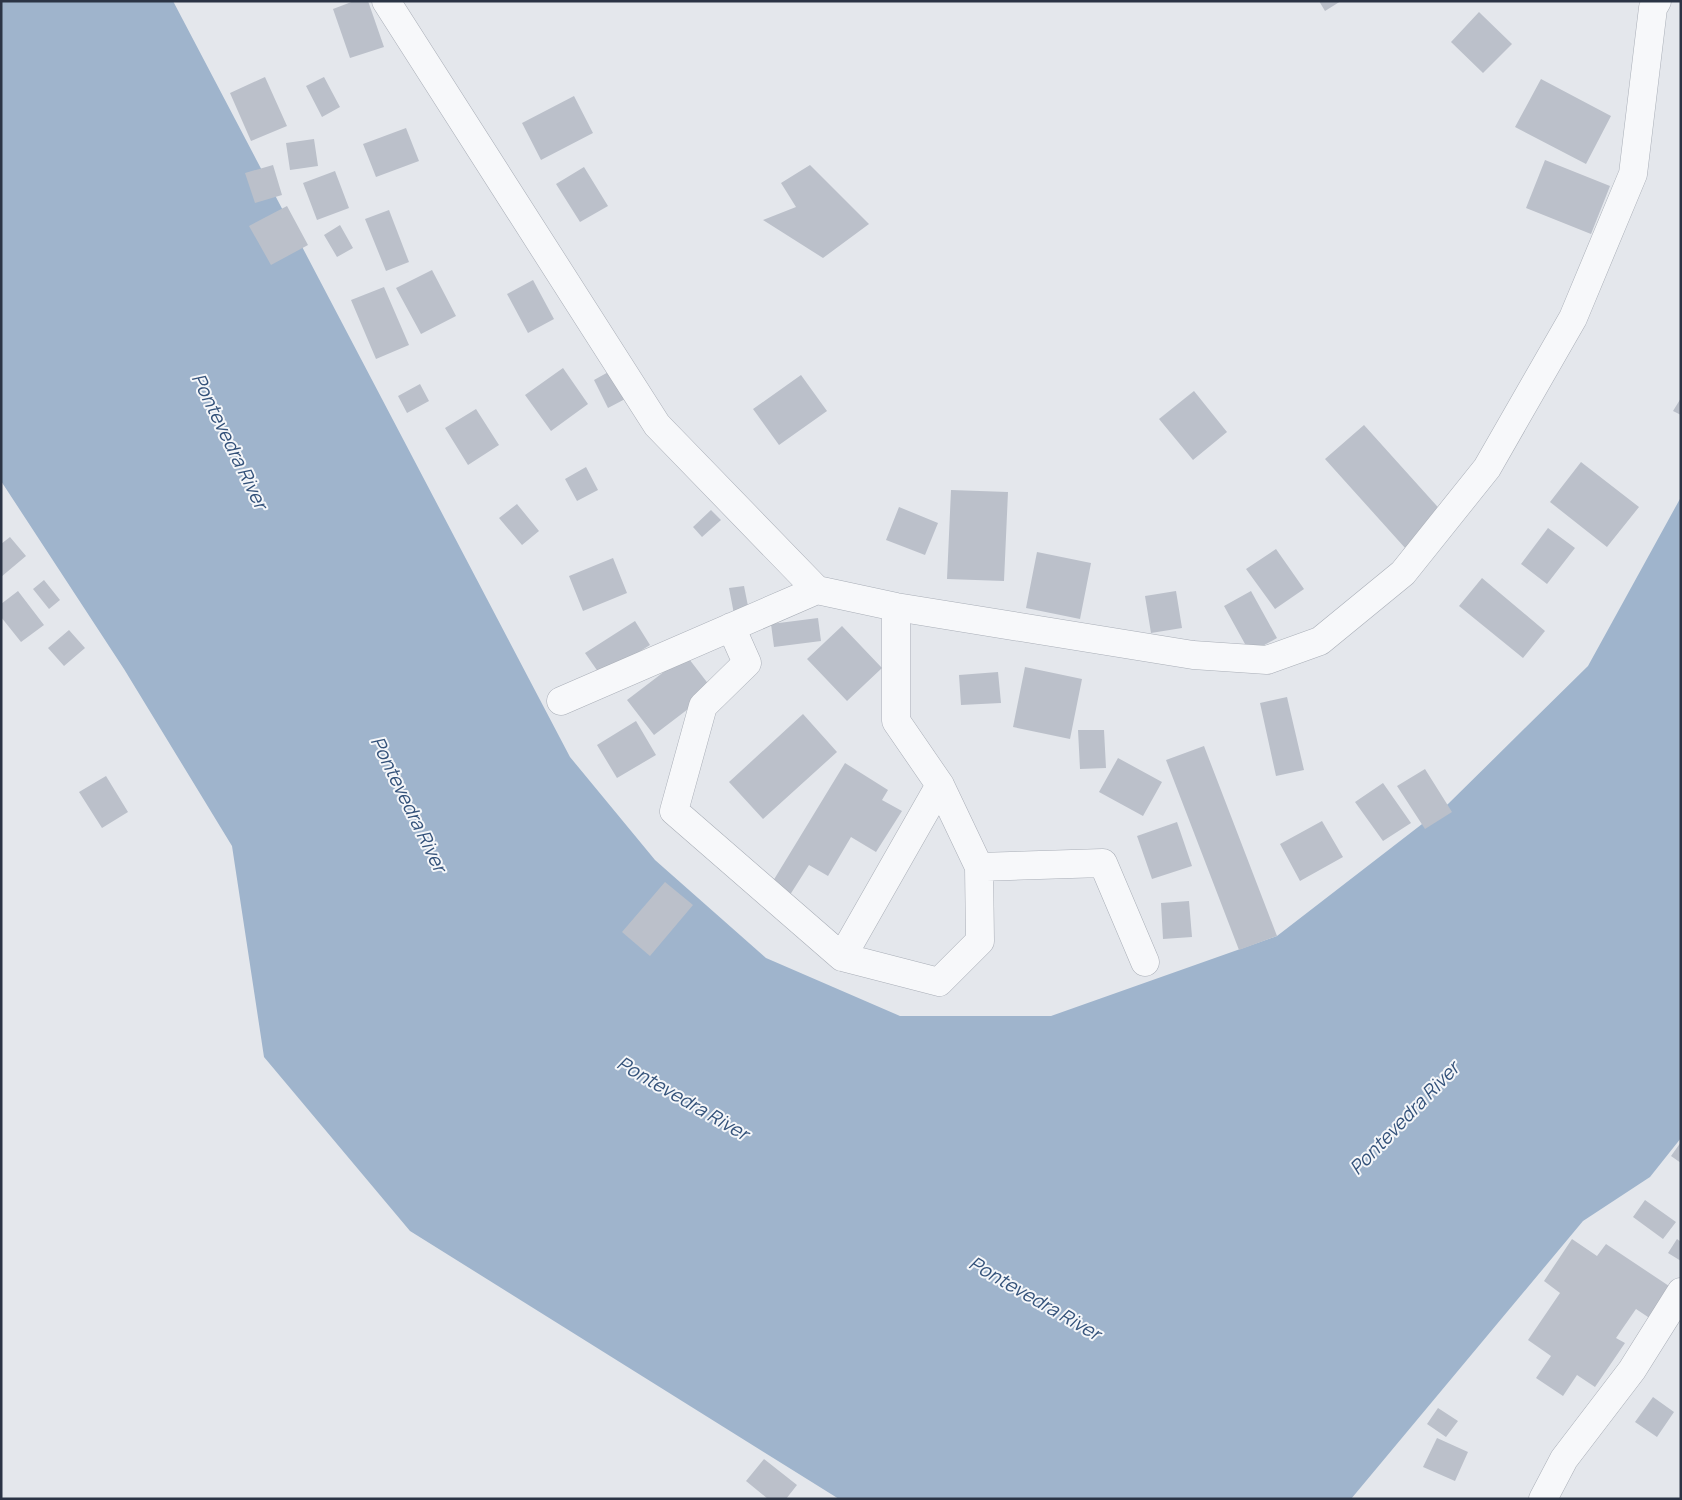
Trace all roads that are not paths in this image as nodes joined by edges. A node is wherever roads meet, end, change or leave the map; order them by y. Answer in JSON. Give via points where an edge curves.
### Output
{"nodes":[{"id":1,"x":386,"y":1,"type":"edge"},
{"id":2,"x":1656,"y":1,"type":"edge"},
{"id":3,"x":817,"y":590,"type":"junction"},
{"id":4,"x":896,"y":607,"type":"junction"},
{"id":5,"x":731,"y":627,"type":"junction"},
{"id":6,"x":562,"y":701,"type":"dead end"},
{"id":7,"x":940,"y":784,"type":"junction"},
{"id":8,"x":979,"y":867,"type":"junction"},
{"id":9,"x":842,"y":957,"type":"junction"},
{"id":10,"x":1145,"y":962,"type":"dead end"},
{"id":11,"x":1681,"y":1292,"type":"edge"},
{"id":12,"x":1543,"y":1499,"type":"edge"}],
"edges":[{"from":1,"to":3,"type":"street","via":[[657,425]]},
{"from":2,"to":4,"type":"street","via":[[1633,174],[1573,318],[1487,468],[1403,573],[1320,641],[1267,660],[1194,655]]},
{"from":3,"to":4,"type":"street"},
{"from":3,"to":5,"type":"street"},
{"from":4,"to":7,"type":"street","via":[[896,721]]},
{"from":5,"to":6,"type":"street"},
{"from":5,"to":9,"type":"street","via":[[747,664],[704,706],[674,811]]},
{"from":7,"to":8,"type":"street"},
{"from":7,"to":9,"type":"street"},
{"from":8,"to":9,"type":"street","via":[[980,941],[939,982]]},
{"from":8,"to":10,"type":"street","via":[[1103,862]]},
{"from":11,"to":12,"type":"street","via":[[1632,1370],[1564,1459]]}]}
